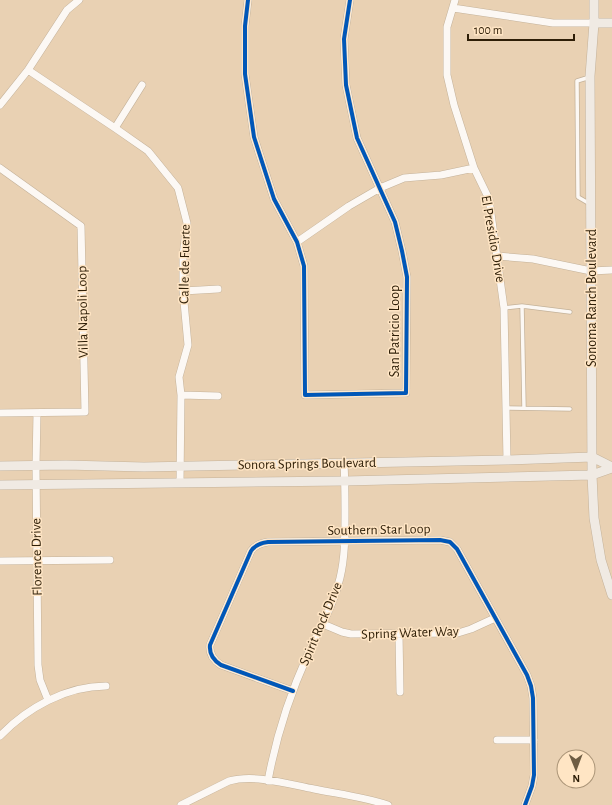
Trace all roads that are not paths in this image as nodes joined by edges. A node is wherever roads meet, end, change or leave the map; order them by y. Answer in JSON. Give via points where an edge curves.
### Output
{"nodes":[{"id":1,"x":79,"y":0,"type":"edge"},
{"id":2,"x":248,"y":0,"type":"edge"},
{"id":3,"x":350,"y":0,"type":"edge"},
{"id":4,"x":455,"y":0,"type":"edge"},
{"id":5,"x":594,"y":0,"type":"edge"},
{"id":6,"x":453,"y":8,"type":"junction"},
{"id":7,"x":594,"y":23,"type":"junction"},
{"id":8,"x":612,"y":23,"type":"edge"},
{"id":9,"x":28,"y":70,"type":"junction"},
{"id":10,"x":590,"y":76,"type":"junction"},
{"id":11,"x":142,"y":85,"type":"dead end"},
{"id":12,"x":0,"y":105,"type":"edge"},
{"id":13,"x":115,"y":128,"type":"junction"},
{"id":14,"x":0,"y":168,"type":"edge"},
{"id":15,"x":474,"y":168,"type":"junction"},
{"id":16,"x":380,"y":188,"type":"junction"},
{"id":17,"x":591,"y":205,"type":"junction"},
{"id":18,"x":297,"y":242,"type":"junction"},
{"id":19,"x":497,"y":256,"type":"junction"},
{"id":20,"x":612,"y":270,"type":"edge"},
{"id":21,"x":591,"y":271,"type":"junction"},
{"id":22,"x":218,"y":289,"type":"dead end"},
{"id":23,"x":183,"y":291,"type":"junction"},
{"id":24,"x":522,"y":306,"type":"junction"},
{"id":25,"x":504,"y":308,"type":"junction"},
{"id":26,"x":570,"y":312,"type":"dead end"},
{"id":27,"x":181,"y":395,"type":"junction"},
{"id":28,"x":218,"y":396,"type":"dead end"},
{"id":29,"x":506,"y":408,"type":"junction"},
{"id":30,"x":524,"y":408,"type":"junction"},
{"id":31,"x":570,"y":409,"type":"dead end"},
{"id":32,"x":0,"y":413,"type":"edge"},
{"id":33,"x":37,"y":413,"type":"junction"},
{"id":34,"x":592,"y":457,"type":"junction"},
{"id":35,"x":507,"y":460,"type":"junction"},
{"id":36,"x":344,"y":463,"type":"junction"},
{"id":37,"x":0,"y":466,"type":"edge"},
{"id":38,"x":36,"y":466,"type":"junction"},
{"id":39,"x":180,"y":467,"type":"junction"},
{"id":40,"x":612,"y":467,"type":"edge"},
{"id":41,"x":592,"y":475,"type":"junction"},
{"id":42,"x":345,"y":481,"type":"junction"},
{"id":43,"x":180,"y":483,"type":"junction"},
{"id":44,"x":36,"y":484,"type":"junction"},
{"id":45,"x":0,"y":485,"type":"edge"},
{"id":46,"x":345,"y":541,"type":"junction"},
{"id":47,"x":110,"y":560,"type":"dead end"},
{"id":48,"x":0,"y":561,"type":"edge"},
{"id":49,"x":37,"y":561,"type":"junction"},
{"id":50,"x":612,"y":595,"type":"edge"},
{"id":51,"x":495,"y":618,"type":"junction"},
{"id":52,"x":323,"y":624,"type":"junction"},
{"id":53,"x":400,"y":634,"type":"junction"},
{"id":54,"x":106,"y":686,"type":"dead end"},
{"id":55,"x":292,"y":691,"type":"junction"},
{"id":56,"x":400,"y":692,"type":"dead end"},
{"id":57,"x":48,"y":700,"type":"junction"},
{"id":58,"x":0,"y":736,"type":"edge"},
{"id":59,"x":497,"y":740,"type":"dead end"},
{"id":60,"x":534,"y":740,"type":"junction"},
{"id":61,"x":268,"y":781,"type":"junction"},
{"id":62,"x":181,"y":805,"type":"edge"},
{"id":63,"x":388,"y":805,"type":"edge"},
{"id":64,"x":525,"y":805,"type":"edge"}],
"edges":[{"from":1,"to":9,"type":"street","via":[[67,10]]},
{"from":2,"to":18,"type":"street","via":[[245,74],[254,136],[274,199]]},
{"from":3,"to":16,"type":"street","via":[[344,39],[346,85],[357,138]]},
{"from":4,"to":6,"type":"street","name":"El Presidio Drive"},
{"from":5,"to":7,"type":"street","name":"Sonoma Ranch Boulevard"},
{"from":6,"to":7,"type":"street","via":[[553,23]]},
{"from":6,"to":15,"type":"street","name":"El Presidio Drive","via":[[447,27],[447,75]]},
{"from":7,"to":8,"type":"street"},
{"from":7,"to":10,"type":"street","name":"Sonoma Ranch Boulevard"},
{"from":9,"to":12,"type":"street"},
{"from":9,"to":13,"type":"street","name":"Calle de Fuerte"},
{"from":10,"to":17,"type":"street","name":"Sonoma Ranch Boulevard"},
{"from":10,"to":17,"type":"lane","via":[[577,81],[578,197]]},
{"from":11,"to":13,"type":"street"},
{"from":13,"to":23,"type":"street","name":"Calle de Fuerte","via":[[148,151],[178,188],[187,223],[183,256]]},
{"from":14,"to":33,"type":"street","name":"Villa Napoli Loop","via":[[81,226],[85,412]]},
{"from":15,"to":16,"type":"street","via":[[441,175],[404,178]]},
{"from":15,"to":19,"type":"street","name":"El Presidio Drive","via":[[489,199]]},
{"from":16,"to":18,"type":"street"},
{"from":16,"to":18,"type":"street","name":"San Patricio Loop","via":[[395,222],[406,277],[406,393],[305,395],[304,266]]},
{"from":17,"to":21,"type":"street","name":"Sonoma Ranch Boulevard"},
{"from":19,"to":21,"type":"street","via":[[533,259]]},
{"from":19,"to":25,"type":"street","name":"El Presidio Drive"},
{"from":20,"to":21,"type":"street"},
{"from":21,"to":34,"type":"street","name":"Sonoma Ranch Boulevard"},
{"from":22,"to":23,"type":"street"},
{"from":23,"to":27,"type":"street","name":"Calle de Fuerte","via":[[188,345],[180,377]]},
{"from":24,"to":25,"type":"lane"},
{"from":24,"to":26,"type":"lane"},
{"from":24,"to":30,"type":"lane"},
{"from":25,"to":29,"type":"street","name":"El Presidio Drive"},
{"from":27,"to":28,"type":"street"},
{"from":27,"to":39,"type":"street","name":"Calle de Fuerte"},
{"from":29,"to":30,"type":"lane"},
{"from":29,"to":35,"type":"street","name":"El Presidio Drive"},
{"from":30,"to":31,"type":"lane"},
{"from":32,"to":33,"type":"street","name":"Villa Napoli Loop"},
{"from":33,"to":38,"type":"street","name":"Florence Drive"},
{"from":34,"to":35,"type":"street","name":"Sonora Springs Boulevard"},
{"from":34,"to":40,"type":"street","name":"Sonora Springs Boulevard"},
{"from":34,"to":41,"type":"street","name":"Sonoma Ranch Boulevard"},
{"from":35,"to":36,"type":"street","name":"Sonora Springs Boulevard"},
{"from":36,"to":39,"type":"street","name":"Sonora Springs Boulevard"},
{"from":36,"to":42,"type":"street","name":"Spirit Rock Drive"},
{"from":37,"to":38,"type":"street","name":"Sonora Springs Boulevard"},
{"from":38,"to":39,"type":"street","name":"Sonora Springs Boulevard"},
{"from":38,"to":44,"type":"street","name":"Florence Drive"},
{"from":39,"to":43,"type":"street","name":"Calle de Fuerte"},
{"from":40,"to":41,"type":"street","name":"Sonora Springs Boulevard"},
{"from":41,"to":42,"type":"street","name":"Sonora Springs Boulevard"},
{"from":41,"to":50,"type":"street","name":"Sonoma Ranch Boulevard","via":[[594,518]]},
{"from":42,"to":43,"type":"street","name":"Sonora Springs Boulevard"},
{"from":42,"to":46,"type":"street","name":"Spirit Rock Drive"},
{"from":43,"to":44,"type":"street","name":"Sonora Springs Boulevard"},
{"from":44,"to":45,"type":"street","name":"Sonora Springs Boulevard"},
{"from":44,"to":49,"type":"street","name":"Florence Drive"},
{"from":46,"to":51,"type":"street","name":"Southern Star Loop","via":[[450,542],[458,549]]},
{"from":46,"to":52,"type":"street","name":"Spirit Rock Drive","via":[[339,585]]},
{"from":46,"to":55,"type":"street","name":"Southern Star Loop","via":[[268,542],[255,546],[210,645],[211,655],[218,663]]},
{"from":47,"to":49,"type":"street"},
{"from":48,"to":49,"type":"street"},
{"from":49,"to":57,"type":"street","name":"Florence Drive","via":[[38,670]]},
{"from":51,"to":53,"type":"street","name":"Spring Water Way","via":[[472,630],[458,633]]},
{"from":51,"to":60,"type":"street","name":"Southern Star Loop","via":[[531,686]]},
{"from":52,"to":53,"type":"street","name":"Spring Water Way","via":[[351,634]]},
{"from":52,"to":55,"type":"street","name":"Spirit Rock Drive"},
{"from":53,"to":56,"type":"street"},
{"from":54,"to":57,"type":"street","via":[[96,686]]},
{"from":55,"to":61,"type":"street","name":"Spirit Rock Drive"},
{"from":57,"to":58,"type":"street","via":[[23,716]]},
{"from":59,"to":60,"type":"street"},
{"from":60,"to":64,"type":"street","name":"Southern Star Loop","via":[[534,775]]},
{"from":61,"to":62,"type":"street","via":[[248,778],[229,781]]},
{"from":61,"to":63,"type":"street"}]}
